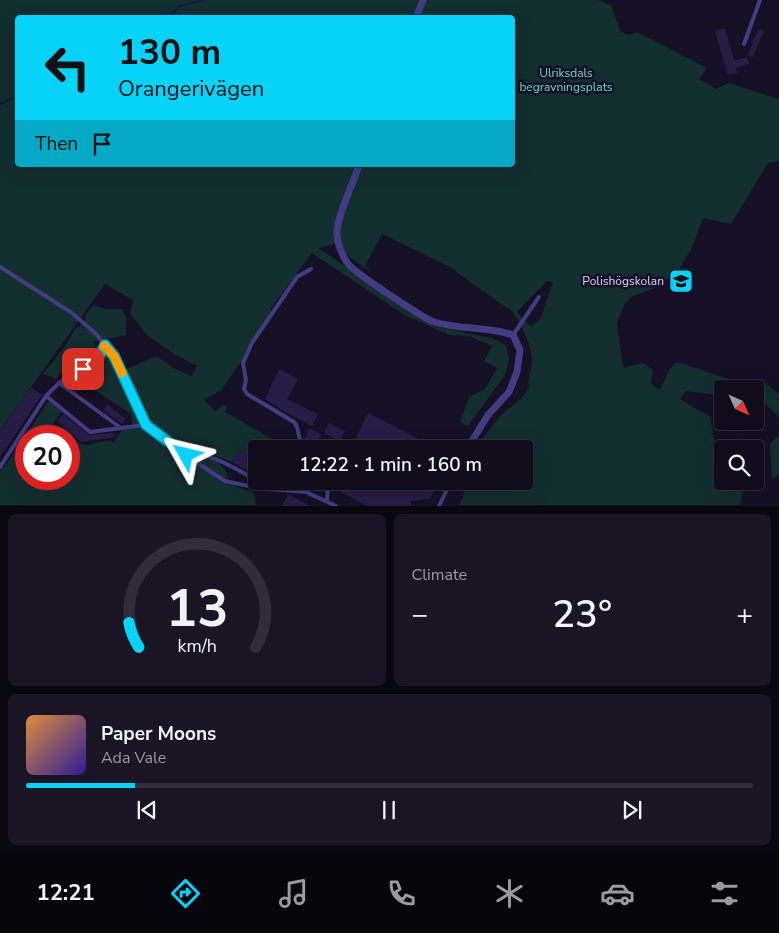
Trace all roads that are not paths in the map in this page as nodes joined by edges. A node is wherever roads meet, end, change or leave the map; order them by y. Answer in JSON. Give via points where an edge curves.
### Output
{"nodes":[{"id":1,"x":423,"y":0,"type":"edge"},
{"id":2,"x":760,"y":0,"type":"edge"},
{"id":3,"x":417,"y":15,"type":"edge"},
{"id":4,"x":744,"y":44,"type":"dead end"},
{"id":5,"x":358,"y":167,"type":"edge"},
{"id":6,"x":0,"y":267,"type":"edge"},
{"id":7,"x":311,"y":269,"type":"dead end"},
{"id":8,"x":539,"y":296,"type":"dead end"},
{"id":9,"x":513,"y":335,"type":"junction"},
{"id":10,"x":105,"y":345,"type":"junction"},
{"id":11,"x":58,"y":383,"type":"junction"},
{"id":12,"x":46,"y":396,"type":"junction"},
{"id":13,"x":146,"y":425,"type":"junction"},
{"id":14,"x":121,"y":428,"type":"junction"},
{"id":15,"x":299,"y":440,"type":"edge"},
{"id":16,"x":473,"y":440,"type":"edge"},
{"id":17,"x":186,"y":455,"type":"junction"},
{"id":18,"x":0,"y":467,"type":"edge"},
{"id":19,"x":248,"y":476,"type":"edge"},
{"id":20,"x":248,"y":485,"type":"edge"},
{"id":21,"x":283,"y":490,"type":"edge"},
{"id":22,"x":327,"y":490,"type":"edge"},
{"id":23,"x":447,"y":490,"type":"edge"},
{"id":24,"x":326,"y":500,"type":"junction"},
{"id":25,"x":336,"y":506,"type":"edge"},
{"id":26,"x":439,"y":506,"type":"edge"}],
"edges":[{"from":1,"to":3,"type":"street"},
{"from":2,"to":4,"type":"lane"},
{"from":5,"to":9,"type":"street","via":[[337,228],[337,240],[349,265],[432,321]]},
{"from":6,"to":10,"type":"lane","via":[[77,317]]},
{"from":7,"to":15,"type":"lane","via":[[297,276],[252,343],[243,363],[247,394],[294,422]]},
{"from":8,"to":9,"type":"lane"},
{"from":9,"to":16,"type":"street","via":[[520,350],[517,372],[509,392],[488,415]]},
{"from":10,"to":11,"type":"lane","via":[[94,362]]},
{"from":10,"to":13,"type":"lane","via":[[114,356]]},
{"from":11,"to":12,"type":"lane"},
{"from":11,"to":14,"type":"lane"},
{"from":12,"to":14,"type":"lane","via":[[90,432]]},
{"from":12,"to":18,"type":"lane"},
{"from":13,"to":14,"type":"lane"},
{"from":13,"to":17,"type":"lane"},
{"from":17,"to":19,"type":"lane","via":[[218,460]]},
{"from":17,"to":20,"type":"lane","via":[[224,481]]},
{"from":21,"to":24,"type":"lane","via":[[306,492]]},
{"from":22,"to":24,"type":"lane"},
{"from":23,"to":26,"type":"lane"},
{"from":24,"to":25,"type":"lane"}]}
